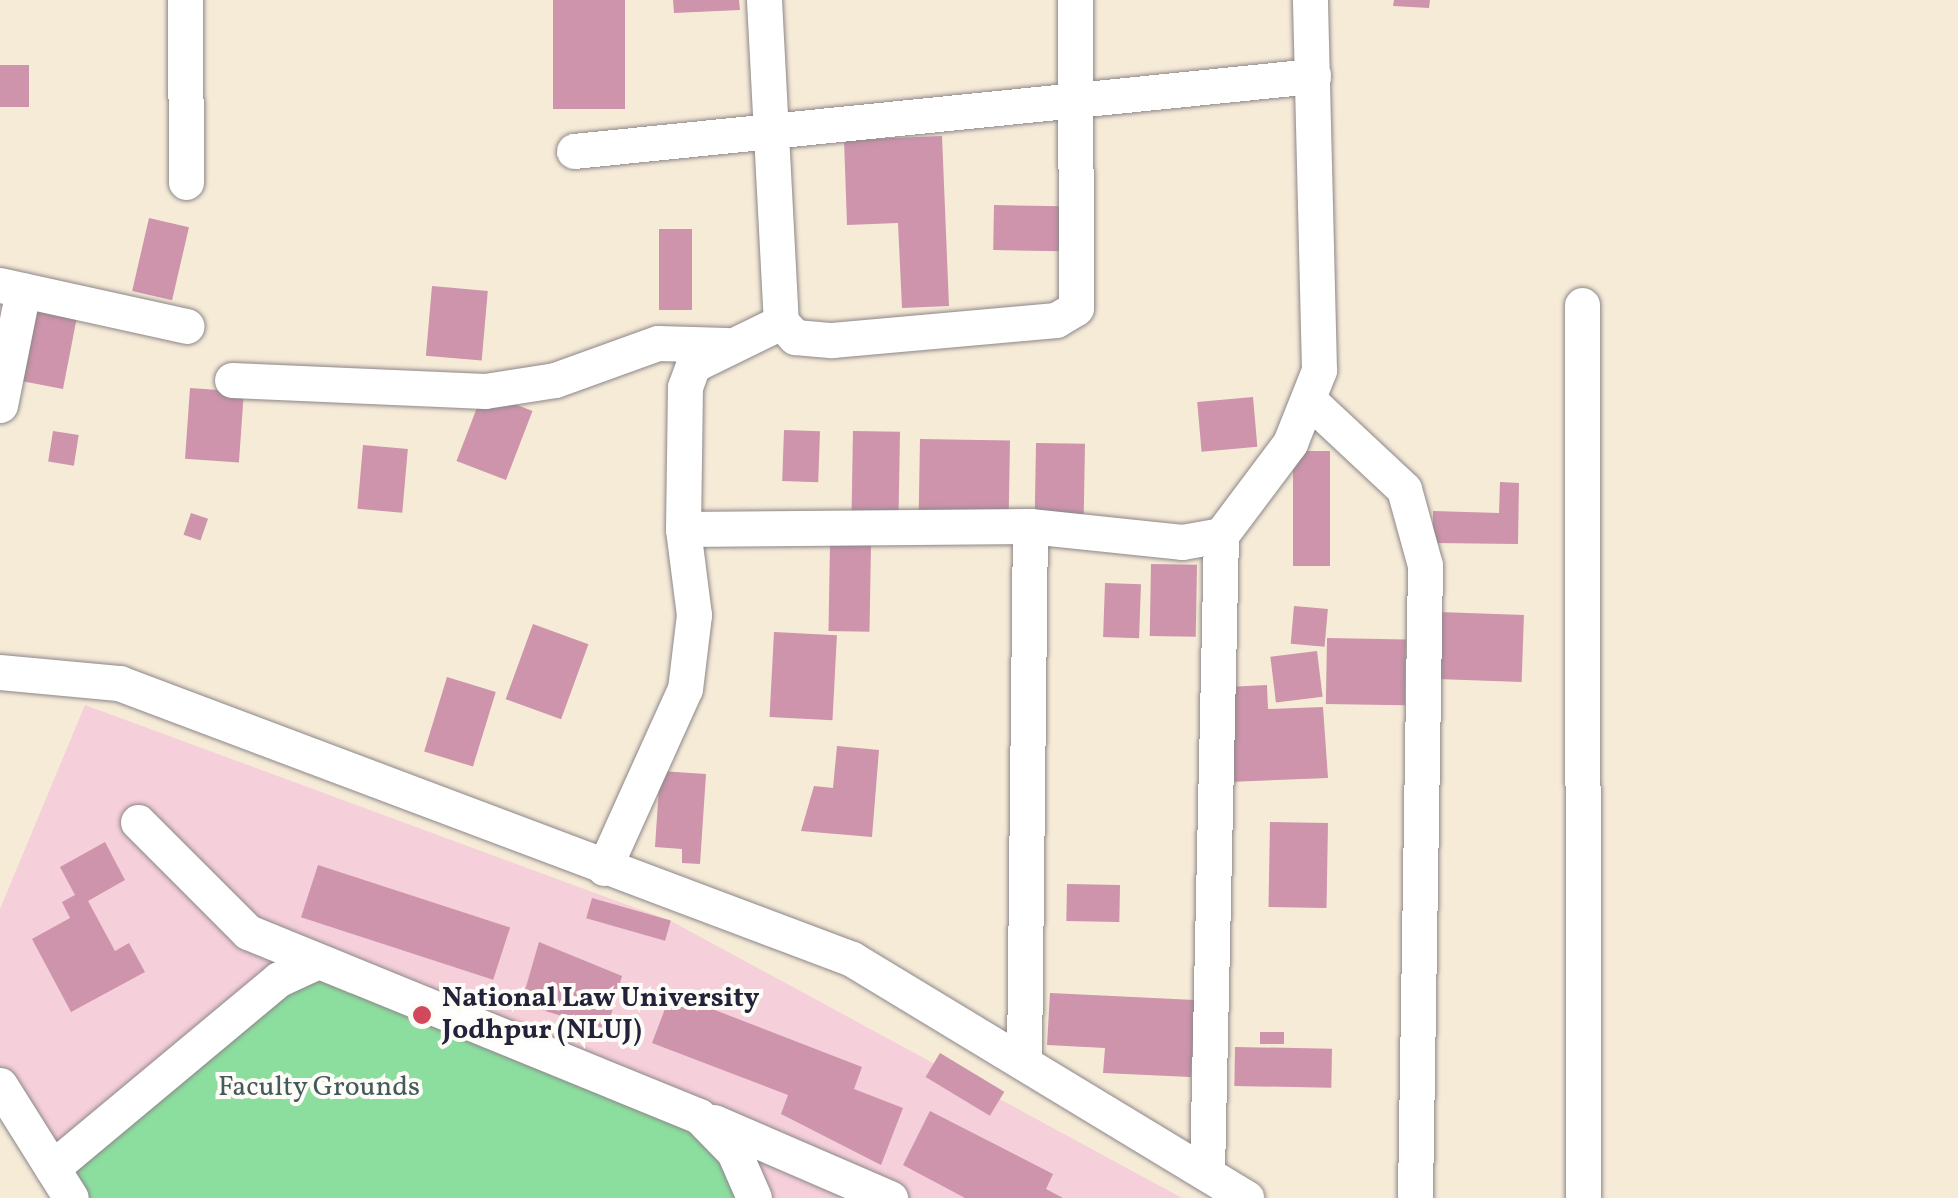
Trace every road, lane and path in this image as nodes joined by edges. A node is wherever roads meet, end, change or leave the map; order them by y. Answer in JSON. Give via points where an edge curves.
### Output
{"nodes":[{"id":1,"x":185,"y":0,"type":"edge"},
{"id":2,"x":764,"y":0,"type":"edge"},
{"id":3,"x":1074,"y":0,"type":"edge"},
{"id":4,"x":1310,"y":0,"type":"edge"},
{"id":5,"x":1312,"y":76,"type":"junction"},
{"id":6,"x":1079,"y":98,"type":"junction"},
{"id":7,"x":774,"y":127,"type":"junction"},
{"id":8,"x":574,"y":150,"type":"dead end"},
{"id":9,"x":186,"y":182,"type":"dead end"},
{"id":10,"x":12,"y":287,"type":"edge"},
{"id":11,"x":1582,"y":304,"type":"dead end"},
{"id":12,"x":780,"y":322,"type":"junction"},
{"id":13,"x":187,"y":326,"type":"dead end"},
{"id":14,"x":727,"y":346,"type":"junction"},
{"id":15,"x":232,"y":380,"type":"dead end"},
{"id":16,"x":1312,"y":403,"type":"junction"},
{"id":17,"x":0,"y":405,"type":"edge"},
{"id":18,"x":1030,"y":526,"type":"junction"},
{"id":19,"x":683,"y":530,"type":"junction"},
{"id":20,"x":1220,"y":535,"type":"junction"},
{"id":21,"x":0,"y":672,"type":"edge"},
{"id":22,"x":138,"y":822,"type":"dead end"},
{"id":23,"x":604,"y":868,"type":"junction"},
{"id":24,"x":316,"y":962,"type":"junction"},
{"id":25,"x":1024,"y":1061,"type":"junction"},
{"id":26,"x":0,"y":1085,"type":"edge"},
{"id":27,"x":699,"y":1116,"type":"junction"},
{"id":28,"x":52,"y":1168,"type":"junction"},
{"id":29,"x":1207,"y":1174,"type":"junction"},
{"id":30,"x":72,"y":1198,"type":"edge"},
{"id":31,"x":754,"y":1198,"type":"edge"},
{"id":32,"x":890,"y":1198,"type":"edge"},
{"id":33,"x":1246,"y":1198,"type":"edge"},
{"id":34,"x":1415,"y":1198,"type":"edge"},
{"id":35,"x":1583,"y":1198,"type":"edge"}],
"edges":[{"from":1,"to":9,"type":"street"},
{"from":2,"to":7,"type":"street"},
{"from":3,"to":6,"type":"street"},
{"from":4,"to":5,"type":"street"},
{"from":5,"to":6,"type":"street"},
{"from":5,"to":16,"type":"street","via":[[1322,338]]},
{"from":6,"to":7,"type":"street"},
{"from":6,"to":12,"type":"street","via":[[1076,308],[1056,320],[832,340],[795,337]]},
{"from":7,"to":8,"type":"street"},
{"from":7,"to":12,"type":"street"},
{"from":10,"to":13,"type":"street"},
{"from":10,"to":17,"type":"street"},
{"from":11,"to":35,"type":"street"},
{"from":12,"to":14,"type":"street"},
{"from":14,"to":15,"type":"street","via":[[658,343],[555,380],[485,391]]},
{"from":14,"to":19,"type":"street","via":[[692,365],[685,387]]},
{"from":16,"to":20,"type":"street"},
{"from":16,"to":34,"type":"street","via":[[1404,490],[1425,564]]},
{"from":18,"to":19,"type":"street"},
{"from":18,"to":20,"type":"street","via":[[1182,542]]},
{"from":18,"to":25,"type":"street"},
{"from":19,"to":23,"type":"street","via":[[694,615],[685,689]]},
{"from":20,"to":29,"type":"street"},
{"from":21,"to":23,"type":"street","via":[[119,684]]},
{"from":22,"to":24,"type":"street","via":[[248,932]]},
{"from":23,"to":25,"type":"street","via":[[852,959]]},
{"from":24,"to":27,"type":"street"},
{"from":24,"to":28,"type":"street","via":[[280,979]]},
{"from":25,"to":29,"type":"street"},
{"from":26,"to":28,"type":"street"},
{"from":27,"to":31,"type":"street","via":[[734,1152]]},
{"from":27,"to":32,"type":"street"},
{"from":28,"to":30,"type":"street"},
{"from":29,"to":33,"type":"street"}]}
